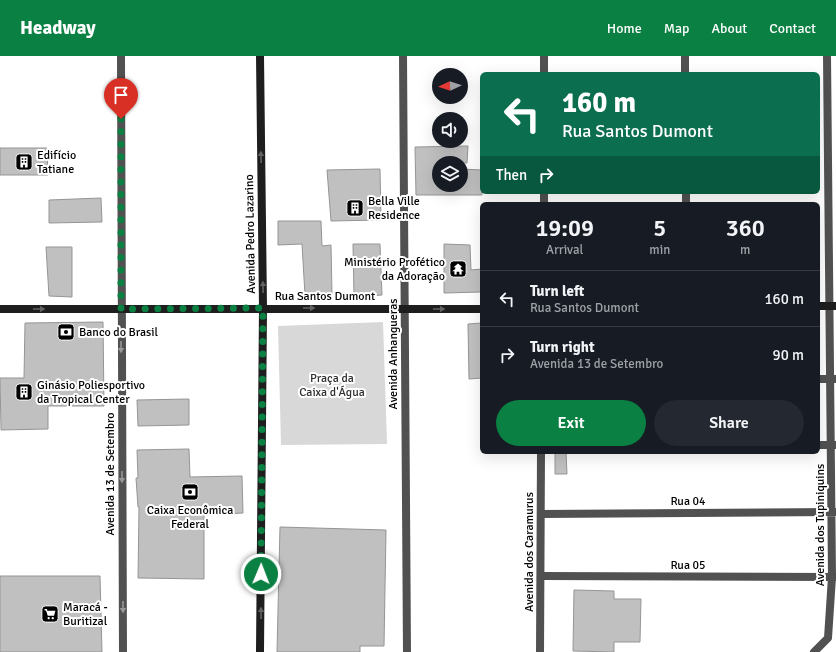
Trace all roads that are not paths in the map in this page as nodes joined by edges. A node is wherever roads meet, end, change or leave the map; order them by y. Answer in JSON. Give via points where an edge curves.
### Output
{"nodes":[{"id":1,"x":121,"y":56,"type":"edge"},
{"id":2,"x":260,"y":56,"type":"edge"},
{"id":3,"x":403,"y":56,"type":"edge"},
{"id":4,"x":544,"y":56,"type":"edge"},
{"id":5,"x":685,"y":56,"type":"edge"},
{"id":6,"x":827,"y":56,"type":"edge"},
{"id":7,"x":544,"y":72,"type":"edge"},
{"id":8,"x":685,"y":72,"type":"edge"},
{"id":9,"x":820,"y":306,"type":"edge"},
{"id":10,"x":833,"y":306,"type":"edge"},
{"id":11,"x":263,"y":308,"type":"junction"},
{"id":12,"x":0,"y":309,"type":"edge"},
{"id":13,"x":121,"y":309,"type":"junction"},
{"id":14,"x":404,"y":309,"type":"junction"},
{"id":15,"x":480,"y":309,"type":"edge"},
{"id":16,"x":820,"y":379,"type":"edge"},
{"id":17,"x":833,"y":379,"type":"edge"},
{"id":18,"x":820,"y":445,"type":"edge"},
{"id":19,"x":834,"y":445,"type":"edge"},
{"id":20,"x":541,"y":454,"type":"edge"},
{"id":21,"x":834,"y":512,"type":"edge"},
{"id":22,"x":541,"y":514,"type":"junction"},
{"id":23,"x":540,"y":576,"type":"junction"},
{"id":24,"x":834,"y":577,"type":"edge"},
{"id":25,"x":123,"y":652,"type":"edge"},
{"id":26,"x":260,"y":652,"type":"edge"},
{"id":27,"x":407,"y":652,"type":"edge"},
{"id":28,"x":540,"y":652,"type":"edge"},
{"id":29,"x":814,"y":652,"type":"edge"}],
"edges":[{"from":1,"to":13,"type":"street","name":"Avenida 13 de Setembro"},
{"from":11,"to":2,"type":"main road","name":"Avenida Pedro Lazarino","one_way":true},
{"from":3,"to":14,"type":"street","name":"Avenida Anhangueras"},
{"from":4,"to":7,"type":"street"},
{"from":5,"to":8,"type":"street"},
{"from":6,"to":10,"type":"street","name":"Avenida dos Tupiniquins"},
{"from":9,"to":10,"type":"main road"},
{"from":10,"to":17,"type":"street","name":"Avenida dos Tupiniquins"},
{"from":11,"to":13,"type":"main road","name":"Rua Santos Dumont"},
{"from":11,"to":14,"type":"main road","name":"Rua Santos Dumont","one_way":true},
{"from":26,"to":11,"type":"main road","name":"Avenida Pedro Lazarino","one_way":true},
{"from":12,"to":13,"type":"main road","name":"Rua Santos Dumont","one_way":true},
{"from":13,"to":25,"type":"street","name":"Avenida 13 de Setembro","one_way":true},
{"from":14,"to":15,"type":"main road","name":"Rua Santos Dumont","one_way":true},
{"from":14,"to":27,"type":"street","name":"Avenida Anhangueras"},
{"from":16,"to":17,"type":"street"},
{"from":17,"to":19,"type":"street","name":"Avenida dos Tupiniquins"},
{"from":18,"to":19,"type":"street"},
{"from":19,"to":21,"type":"street","name":"Avenida dos Tupiniquins"},
{"from":20,"to":22,"type":"street","name":"Avenida dos Caramurus"},
{"from":21,"to":22,"type":"street","name":"Rua 04"},
{"from":21,"to":24,"type":"street","name":"Avenida dos Tupiniquins"},
{"from":22,"to":23,"type":"street","name":"Avenida dos Caramurus"},
{"from":23,"to":24,"type":"street","name":"Rua 05"},
{"from":23,"to":28,"type":"street","name":"Avenida dos Caramurus"},
{"from":24,"to":29,"type":"street","name":"Avenida dos Tupiniquins","via":[[828,638]]}]}
